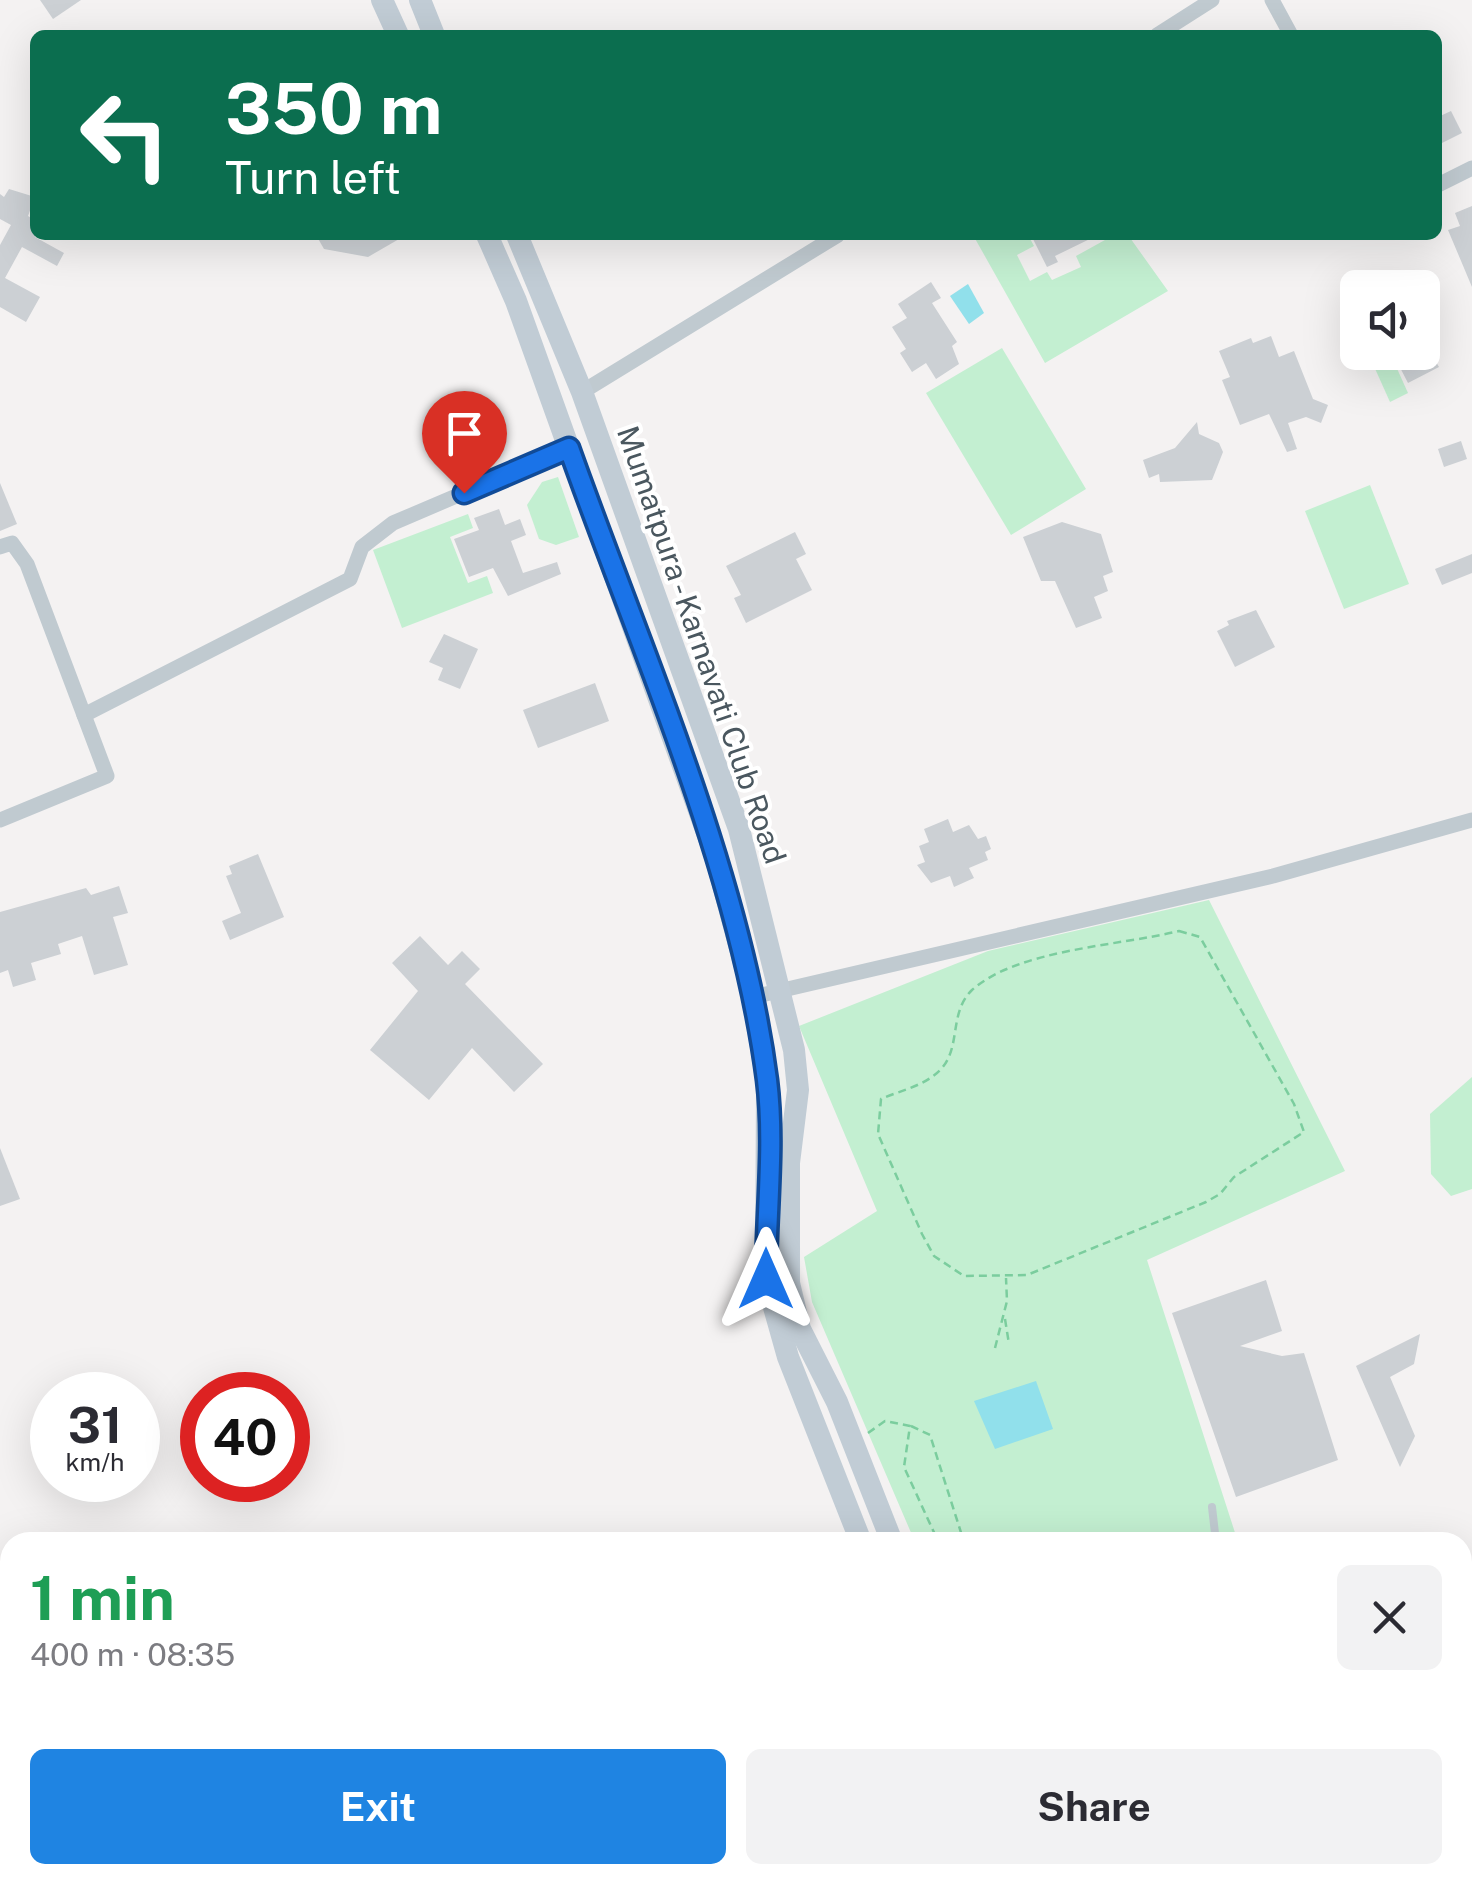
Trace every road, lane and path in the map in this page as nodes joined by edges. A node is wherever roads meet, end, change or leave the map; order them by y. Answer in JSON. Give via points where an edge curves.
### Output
{"nodes":[{"id":1,"x":382,"y":0,"type":"edge"},
{"id":2,"x":420,"y":0,"type":"edge"},
{"id":3,"x":1212,"y":0,"type":"edge"},
{"id":4,"x":1272,"y":0,"type":"edge"},
{"id":5,"x":396,"y":30,"type":"edge"},
{"id":6,"x":432,"y":30,"type":"edge"},
{"id":7,"x":1165,"y":30,"type":"edge"},
{"id":8,"x":1288,"y":30,"type":"edge"},
{"id":9,"x":1472,"y":168,"type":"edge"},
{"id":10,"x":1442,"y":182,"type":"edge"},
{"id":11,"x":489,"y":240,"type":"edge"},
{"id":12,"x":519,"y":240,"type":"edge"},
{"id":13,"x":830,"y":240,"type":"edge"},
{"id":14,"x":582,"y":392,"type":"junction"},
{"id":15,"x":569,"y":448,"type":"junction"},
{"id":16,"x":0,"y":548,"type":"edge"},
{"id":17,"x":84,"y":715,"type":"junction"},
{"id":18,"x":0,"y":820,"type":"edge"},
{"id":19,"x":1472,"y":820,"type":"edge"},
{"id":20,"x":779,"y":990,"type":"junction"},
{"id":21,"x":753,"y":997,"type":"junction"},
{"id":22,"x":1006,"y":1277,"type":"junction"},
{"id":23,"x":1004,"y":1318,"type":"junction"},
{"id":24,"x":1009,"y":1344,"type":"dead end"},
{"id":25,"x":996,"y":1348,"type":"dead end"},
{"id":26,"x":910,"y":1426,"type":"junction"},
{"id":27,"x":868,"y":1433,"type":"dead end"},
{"id":28,"x":1212,"y":1507,"type":"dead end"},
{"id":29,"x":856,"y":1532,"type":"edge"},
{"id":30,"x":888,"y":1532,"type":"edge"},
{"id":31,"x":933,"y":1532,"type":"edge"},
{"id":32,"x":961,"y":1532,"type":"edge"},
{"id":33,"x":1215,"y":1532,"type":"edge"}],
"edges":[{"from":1,"to":5,"type":"street"},
{"from":2,"to":6,"type":"street"},
{"from":3,"to":7,"type":"street"},
{"from":4,"to":8,"type":"street"},
{"from":9,"to":10,"type":"street"},
{"from":11,"to":15,"type":"street","name":"Mumatpura - Karnavati Club Road"},
{"from":12,"to":14,"type":"street","name":"Mumatpura - Karnavati Club Road"},
{"from":13,"to":14,"type":"street"},
{"from":14,"to":20,"type":"street","name":"Mumatpura - Karnavati Club Road","via":[[739,829]]},
{"from":15,"to":17,"type":"street","via":[[394,523],[362,547],[350,578]]},
{"from":15,"to":21,"type":"street","name":"Mumatpura - Karnavati Club Road","via":[[715,855]]},
{"from":16,"to":17,"type":"street","via":[[12,543],[27,564]]},
{"from":17,"to":18,"type":"street","via":[[107,776]]},
{"from":19,"to":20,"type":"street","via":[[1273,876]]},
{"from":20,"to":21,"type":"street"},
{"from":20,"to":30,"type":"street","name":"Mumatpura - Karnavati Club Road","via":[[798,1090],[789,1164],[789,1283],[800,1328]]},
{"from":21,"to":29,"type":"street","name":"Mumatpura - Karnavati Club Road","via":[[767,1085],[766,1279],[788,1357]]},
{"from":22,"to":22,"type":"path","via":[[964,1276],[934,1256],[878,1134],[881,1100],[942,1068],[961,1002],[998,974],[1057,954],[1178,931],[1200,937],[1304,1132],[1206,1202],[1080,1256]]},
{"from":22,"to":23,"type":"path"},
{"from":23,"to":24,"type":"path"},
{"from":23,"to":25,"type":"path"},
{"from":26,"to":27,"type":"path","via":[[885,1421]]},
{"from":26,"to":31,"type":"path","via":[[904,1466]]},
{"from":26,"to":32,"type":"path","via":[[930,1434]]},
{"from":28,"to":33,"type":"lane"}]}
